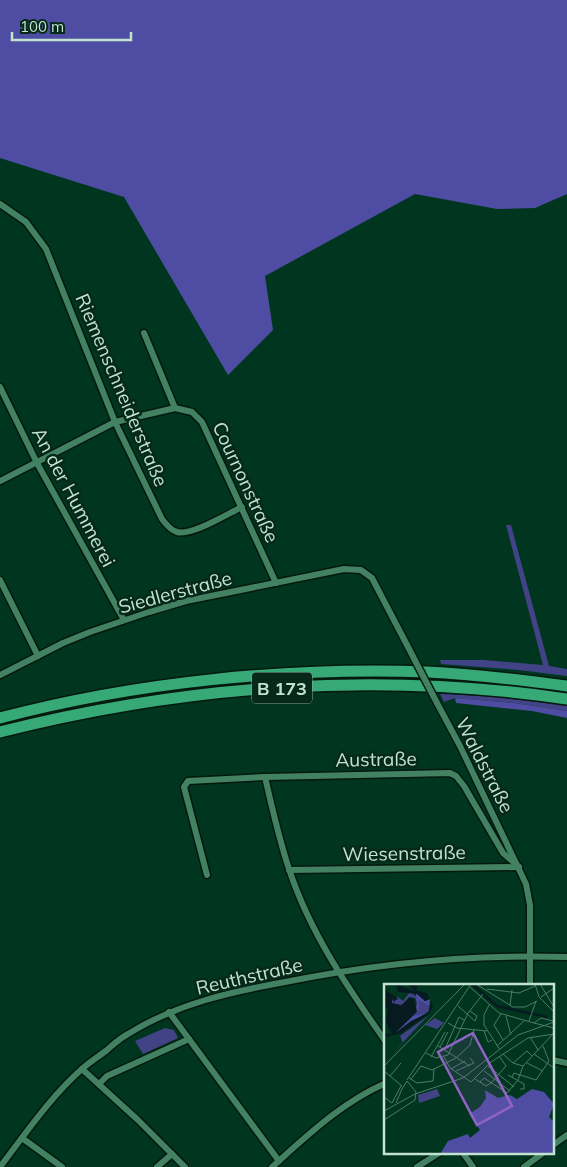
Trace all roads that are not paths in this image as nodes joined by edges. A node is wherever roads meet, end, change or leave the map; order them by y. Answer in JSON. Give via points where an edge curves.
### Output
{"nodes":[{"id":1,"x":0,"y":204,"type":"edge"},
{"id":2,"x":144,"y":333,"type":"dead end"},
{"id":3,"x":0,"y":387,"type":"edge"},
{"id":4,"x":176,"y":408,"type":"junction"},
{"id":5,"x":115,"y":422,"type":"junction"},
{"id":6,"x":37,"y":463,"type":"junction"},
{"id":7,"x":0,"y":481,"type":"edge"},
{"id":8,"x":242,"y":507,"type":"junction"},
{"id":9,"x":365,"y":573,"type":"joint"},
{"id":10,"x":0,"y":580,"type":"edge"},
{"id":11,"x":276,"y":583,"type":"junction"},
{"id":12,"x":124,"y":620,"type":"junction"},
{"id":13,"x":38,"y":656,"type":"junction"},
{"id":14,"x":0,"y":675,"type":"edge"},
{"id":15,"x":567,"y":686,"type":"edge"},
{"id":16,"x":567,"y":699,"type":"edge"},
{"id":17,"x":0,"y":718,"type":"edge"},
{"id":18,"x":0,"y":732,"type":"edge"},
{"id":19,"x":265,"y":777,"type":"junction"},
{"id":20,"x":519,"y":867,"type":"junction"},
{"id":21,"x":289,"y":870,"type":"junction"},
{"id":22,"x":207,"y":875,"type":"dead end"},
{"id":23,"x":530,"y":956,"type":"junction"},
{"id":24,"x":567,"y":957,"type":"edge"},
{"id":25,"x":337,"y":971,"type":"junction"},
{"id":26,"x":530,"y":984,"type":"edge"},
{"id":27,"x":169,"y":1012,"type":"junction"},
{"id":28,"x":189,"y":1039,"type":"junction"},
{"id":29,"x":384,"y":1039,"type":"edge"},
{"id":30,"x":554,"y":1060,"type":"edge"},
{"id":31,"x":567,"y":1063,"type":"edge"},
{"id":32,"x":82,"y":1069,"type":"junction"},
{"id":33,"x":99,"y":1084,"type":"junction"},
{"id":34,"x":384,"y":1084,"type":"edge"},
{"id":35,"x":567,"y":1135,"type":"edge"},
{"id":36,"x":22,"y":1138,"type":"junction"},
{"id":37,"x":554,"y":1145,"type":"edge"},
{"id":38,"x":172,"y":1154,"type":"junction"},
{"id":39,"x":437,"y":1154,"type":"edge"},
{"id":40,"x":464,"y":1154,"type":"edge"},
{"id":41,"x":542,"y":1154,"type":"edge"},
{"id":42,"x":279,"y":1161,"type":"junction"},
{"id":43,"x":0,"y":1167,"type":"edge"},
{"id":44,"x":62,"y":1167,"type":"edge"},
{"id":45,"x":157,"y":1167,"type":"edge"},
{"id":46,"x":185,"y":1167,"type":"edge"},
{"id":47,"x":272,"y":1167,"type":"edge"},
{"id":48,"x":417,"y":1167,"type":"edge"},
{"id":49,"x":473,"y":1167,"type":"edge"},
{"id":50,"x":524,"y":1167,"type":"edge"}],
"edges":[{"from":1,"to":5,"type":"street","name":"Riemenschneiderstraße","via":[[26,222],[46,249]]},
{"from":2,"to":4,"type":"street"},
{"from":3,"to":6,"type":"street","name":"An der Hummerei"},
{"from":4,"to":5,"type":"street"},
{"from":4,"to":8,"type":"street","name":"Cournonstraße","via":[[192,412],[202,422]]},
{"from":5,"to":6,"type":"street"},
{"from":5,"to":8,"type":"street","name":"Riemenschneiderstraße","via":[[168,527],[176,532],[188,532]]},
{"from":6,"to":7,"type":"street"},
{"from":6,"to":12,"type":"street","name":"An der Hummerei"},
{"from":8,"to":11,"type":"street","name":"Cournonstraße"},
{"from":9,"to":11,"type":"street","name":"Siedlerstraße","via":[[344,569]]},
{"from":9,"to":20,"type":"street","name":"Waldstraße","bridge":true,"via":[[377,585]]},
{"from":10,"to":13,"type":"street"},
{"from":11,"to":12,"type":"street","name":"Siedlerstraße","via":[[186,601]]},
{"from":12,"to":13,"type":"street","name":"Siedlerstraße","via":[[72,639]]},
{"from":13,"to":14,"type":"street","name":"Siedlerstraße"},
{"from":15,"to":17,"type":"highway","number":"B 173","via":[[428,672],[283,675],[175,684]]},
{"from":16,"to":18,"type":"highway","number":"B 173","via":[[428,685],[365,684],[243,690],[179,696]]},
{"from":19,"to":20,"type":"street","name":"Austraße","via":[[450,773],[464,786],[502,853]]},
{"from":19,"to":21,"type":"street"},
{"from":19,"to":22,"type":"street","name":"Austraße","via":[[186,783],[184,787]]},
{"from":20,"to":21,"type":"street","name":"Wiesenstraße"},
{"from":20,"to":23,"type":"street","name":"Waldstraße","via":[[529,896]]},
{"from":21,"to":25,"type":"street"},
{"from":23,"to":24,"type":"street","name":"Reuthstraße"},
{"from":23,"to":25,"type":"street","name":"Reuthstraße","via":[[442,959]]},
{"from":23,"to":26,"type":"street","name":"Waldstraße"},
{"from":25,"to":27,"type":"street","name":"Reuthstraße","via":[[209,998]]},
{"from":25,"to":29,"type":"street"},
{"from":27,"to":28,"type":"street"},
{"from":27,"to":32,"type":"street","name":"Reuthstraße","via":[[127,1034]]},
{"from":28,"to":33,"type":"street","via":[[107,1076]]},
{"from":28,"to":42,"type":"street"},
{"from":30,"to":31,"type":"street"},
{"from":32,"to":33,"type":"street"},
{"from":32,"to":36,"type":"street","name":"Reuthstraße"},
{"from":33,"to":38,"type":"street"},
{"from":34,"to":42,"type":"street","via":[[330,1118]]},
{"from":35,"to":37,"type":"street"},
{"from":36,"to":43,"type":"street","name":"Reuthstraße"},
{"from":36,"to":44,"type":"street"},
{"from":38,"to":45,"type":"street"},
{"from":38,"to":46,"type":"street"},
{"from":39,"to":48,"type":"street"},
{"from":40,"to":49,"type":"street"},
{"from":41,"to":50,"type":"street"},
{"from":42,"to":47,"type":"street"}]}
